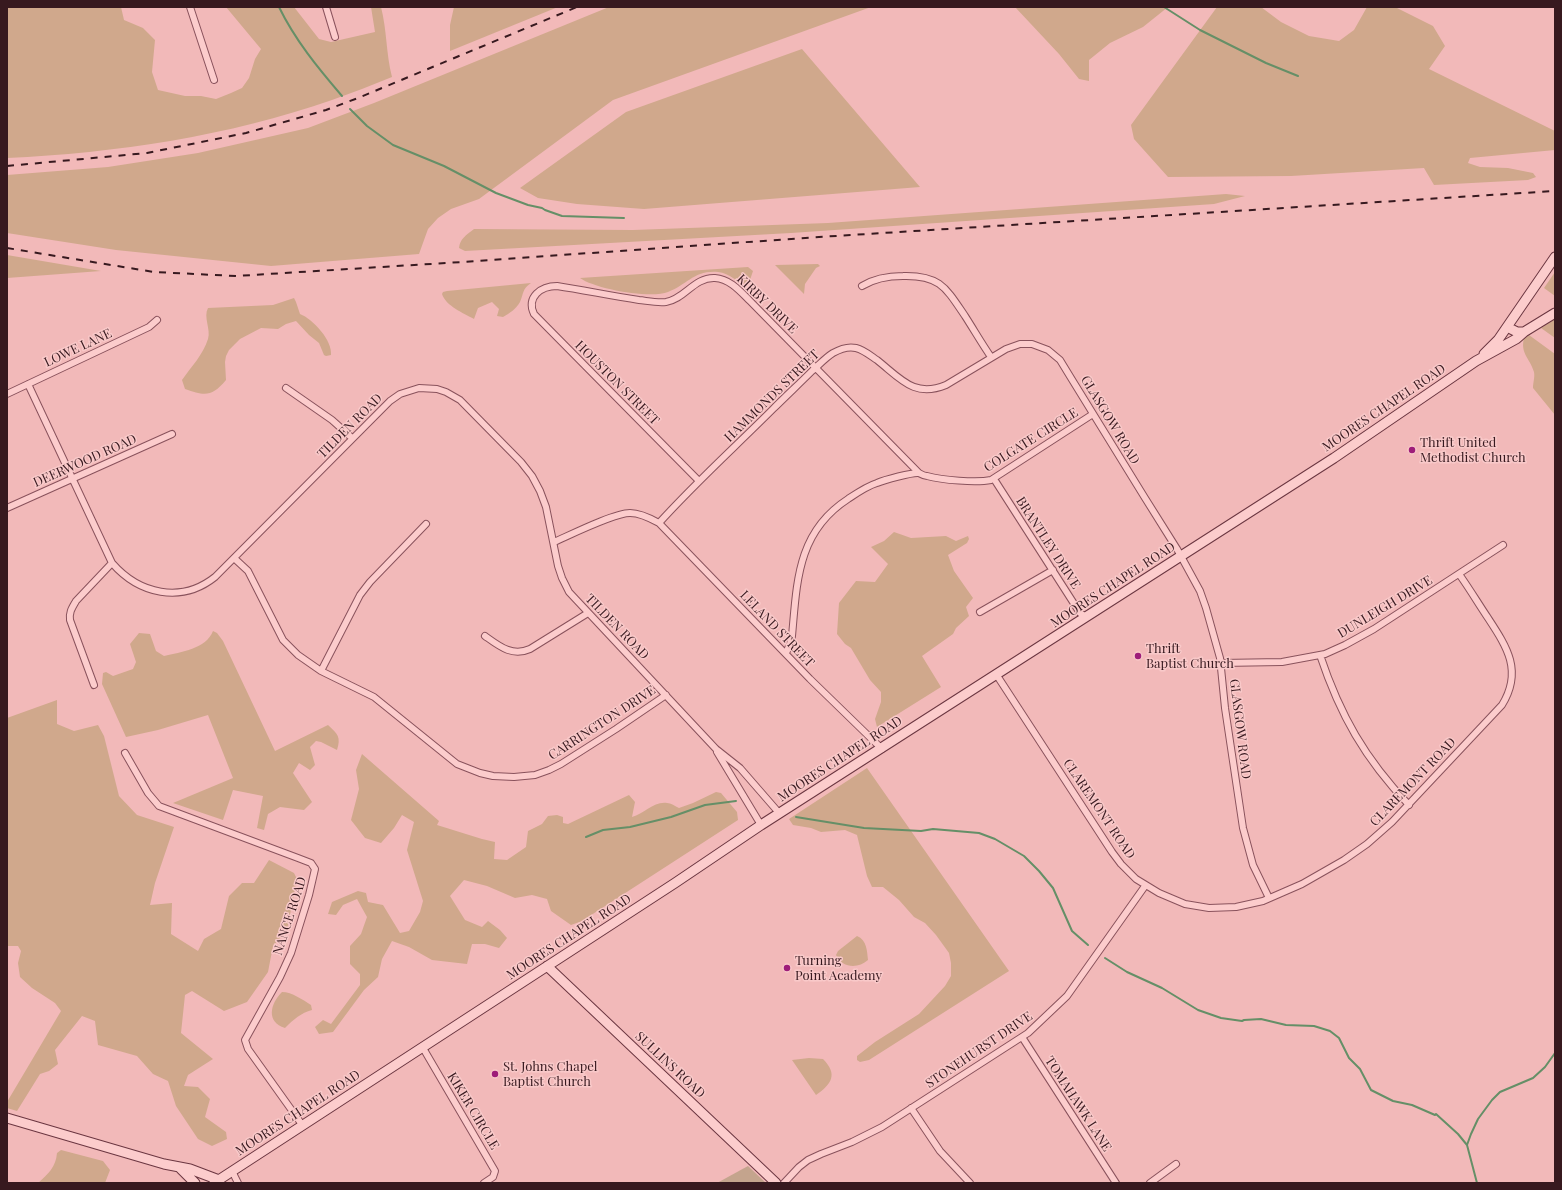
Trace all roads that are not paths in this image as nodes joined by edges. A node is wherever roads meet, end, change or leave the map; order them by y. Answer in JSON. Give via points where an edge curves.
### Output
{"nodes":[{"id":1,"x":190,"y":7,"type":"edge"},
{"id":2,"x":326,"y":7,"type":"edge"},
{"id":3,"x":335,"y":37,"type":"dead end"},
{"id":4,"x":214,"y":80,"type":"dead end"},
{"id":5,"x":1555,"y":257,"type":"edge"},
{"id":6,"x":862,"y":286,"type":"dead end"},
{"id":7,"x":534,"y":295,"type":"joint"},
{"id":8,"x":1555,"y":313,"type":"edge"},
{"id":9,"x":157,"y":320,"type":"dead end"},
{"id":10,"x":1507,"y":327,"type":"junction"},
{"id":11,"x":1524,"y":332,"type":"junction"},
{"id":12,"x":1040,"y":346,"type":"joint"},
{"id":13,"x":991,"y":357,"type":"junction"},
{"id":14,"x":1476,"y":361,"type":"junction"},
{"id":15,"x":816,"y":368,"type":"junction"},
{"id":16,"x":28,"y":384,"type":"junction"},
{"id":17,"x":286,"y":388,"type":"dead end"},
{"id":18,"x":7,"y":394,"type":"edge"},
{"id":19,"x":1093,"y":414,"type":"junction"},
{"id":20,"x":172,"y":434,"type":"dead end"},
{"id":21,"x":352,"y":438,"type":"junction"},
{"id":22,"x":918,"y":472,"type":"junction"},
{"id":23,"x":72,"y":479,"type":"junction"},
{"id":24,"x":994,"y":479,"type":"junction"},
{"id":25,"x":699,"y":481,"type":"junction"},
{"id":26,"x":7,"y":508,"type":"edge"},
{"id":27,"x":659,"y":523,"type":"junction"},
{"id":28,"x":426,"y":524,"type":"dead end"},
{"id":29,"x":554,"y":542,"type":"junction"},
{"id":30,"x":1503,"y":545,"type":"dead end"},
{"id":31,"x":1182,"y":556,"type":"junction"},
{"id":32,"x":234,"y":558,"type":"junction"},
{"id":33,"x":112,"y":563,"type":"junction"},
{"id":34,"x":1053,"y":570,"type":"junction"},
{"id":35,"x":1459,"y":574,"type":"junction"},
{"id":36,"x":980,"y":612,"type":"dead end"},
{"id":37,"x":588,"y":613,"type":"junction"},
{"id":38,"x":1086,"y":617,"type":"junction"},
{"id":39,"x":485,"y":636,"type":"dead end"},
{"id":40,"x":786,"y":653,"type":"junction"},
{"id":41,"x":1320,"y":655,"type":"junction"},
{"id":42,"x":1221,"y":663,"type":"junction"},
{"id":43,"x":321,"y":671,"type":"junction"},
{"id":44,"x":996,"y":674,"type":"junction"},
{"id":45,"x":94,"y":685,"type":"dead end"},
{"id":46,"x":666,"y":695,"type":"junction"},
{"id":47,"x":716,"y":749,"type":"junction"},
{"id":48,"x":882,"y":749,"type":"junction"},
{"id":49,"x":125,"y":753,"type":"dead end"},
{"id":50,"x":1409,"y":805,"type":"junction"},
{"id":51,"x":780,"y":814,"type":"junction"},
{"id":52,"x":761,"y":825,"type":"junction"},
{"id":53,"x":1145,"y":886,"type":"junction"},
{"id":54,"x":1269,"y":898,"type":"junction"},
{"id":55,"x":547,"y":966,"type":"junction"},
{"id":56,"x":1022,"y":1037,"type":"junction"},
{"id":57,"x":423,"y":1048,"type":"junction"},
{"id":58,"x":911,"y":1108,"type":"junction"},
{"id":59,"x":7,"y":1118,"type":"edge"},
{"id":60,"x":303,"y":1126,"type":"junction"},
{"id":61,"x":1176,"y":1164,"type":"dead end"},
{"id":62,"x":180,"y":1168,"type":"junction"},
{"id":63,"x":232,"y":1171,"type":"junction"},
{"id":64,"x":216,"y":1181,"type":"edge"},
{"id":65,"x":194,"y":1183,"type":"edge"},
{"id":66,"x":238,"y":1183,"type":"edge"},
{"id":67,"x":484,"y":1183,"type":"edge"},
{"id":68,"x":776,"y":1183,"type":"edge"},
{"id":69,"x":784,"y":1183,"type":"edge"},
{"id":70,"x":970,"y":1183,"type":"edge"},
{"id":71,"x":1116,"y":1183,"type":"edge"},
{"id":72,"x":1150,"y":1183,"type":"edge"}],
"edges":[{"from":1,"to":4,"type":"street"},
{"from":2,"to":3,"type":"street"},
{"from":5,"to":10,"type":"main road"},
{"from":6,"to":13,"type":"street","via":[[877,278],[892,276],[921,276],[937,282],[948,291]]},
{"from":7,"to":15,"type":"street","name":"KIRBY DRIVE","via":[[545,287],[557,286],[661,303],[675,299],[702,280],[720,279],[738,290]]},
{"from":7,"to":25,"type":"street","name":"HOUSTON STREET","via":[[532,310],[540,320]]},
{"from":8,"to":11,"type":"main road"},
{"from":9,"to":16,"type":"street","name":"LOWE LANE","via":[[149,327]]},
{"from":10,"to":11,"type":"main road"},
{"from":10,"to":14,"type":"main road"},
{"from":11,"to":14,"type":"main road"},
{"from":12,"to":13,"type":"street","name":"HAMMONDS STREET","via":[[1020,344]]},
{"from":12,"to":19,"type":"street","name":"GLASGOW ROAD","via":[[1060,360]]},
{"from":13,"to":15,"type":"street","name":"HAMMONDS STREET","via":[[946,385],[930,390],[913,387],[860,349],[847,348],[833,353]]},
{"from":14,"to":31,"type":"main road","name":"MOORES CHAPEL ROAD"},
{"from":15,"to":22,"type":"street","name":"KIRBY DRIVE"},
{"from":15,"to":25,"type":"street","name":"HAMMONDS STREET"},
{"from":16,"to":18,"type":"street","name":"LOWE LANE"},
{"from":16,"to":23,"type":"street","name":"TILDEN ROAD"},
{"from":17,"to":21,"type":"street","via":[[332,420]]},
{"from":19,"to":24,"type":"street","name":"COLGATE CIRCLE"},
{"from":19,"to":31,"type":"street","name":"GLASGOW ROAD"},
{"from":20,"to":23,"type":"street","name":"DEERWOOD ROAD"},
{"from":21,"to":29,"type":"street","name":"TILDEN ROAD","via":[[385,405],[400,394],[428,388],[452,395],[521,462],[532,476],[546,507]]},
{"from":21,"to":32,"type":"street","name":"TILDEN ROAD"},
{"from":22,"to":24,"type":"street","name":"COLGATE CIRCLE","via":[[938,478],[980,481]]},
{"from":22,"to":40,"type":"street","via":[[884,480],[859,491],[831,511],[816,528],[802,560],[796,589],[792,636]]},
{"from":23,"to":26,"type":"street","name":"DEERWOOD ROAD"},
{"from":23,"to":33,"type":"street","name":"TILDEN ROAD"},
{"from":24,"to":34,"type":"street","name":"BRANTLEY DRIVE"},
{"from":25,"to":27,"type":"street","name":"HAMMONDS STREET"},
{"from":27,"to":29,"type":"street","via":[[649,517],[626,513]]},
{"from":27,"to":40,"type":"street","name":"LELAND STREET"},
{"from":28,"to":43,"type":"street","via":[[360,595]]},
{"from":29,"to":37,"type":"street","name":"TILDEN ROAD","via":[[564,583],[574,599]]},
{"from":30,"to":35,"type":"street","name":"DUNLEIGH DRIVE"},
{"from":31,"to":38,"type":"main road","name":"MOORES CHAPEL ROAD"},
{"from":31,"to":42,"type":"street","name":"GLASGOW ROAD","via":[[1200,591]]},
{"from":32,"to":33,"type":"street","name":"TILDEN ROAD","via":[[209,582],[188,591],[177,592],[145,589],[129,580]]},
{"from":32,"to":43,"type":"street","name":"CARRINGTON DRIVE","via":[[248,571],[283,640],[298,655]]},
{"from":33,"to":45,"type":"street","via":[[71,608],[70,620]]},
{"from":34,"to":36,"type":"street"},
{"from":34,"to":38,"type":"street","name":"BRANTLEY DRIVE","via":[[1080,613]]},
{"from":35,"to":41,"type":"street","name":"DUNLEIGH DRIVE","via":[[1360,638]]},
{"from":35,"to":50,"type":"street","name":"CLAREMONT ROAD","via":[[1507,648],[1511,663],[1511,683],[1502,705]]},
{"from":37,"to":39,"type":"street","via":[[530,650],[521,653],[509,652]]},
{"from":37,"to":46,"type":"street","name":"TILDEN ROAD"},
{"from":38,"to":44,"type":"main road","name":"MOORES CHAPEL ROAD"},
{"from":40,"to":48,"type":"street","name":"LELAND STREET"},
{"from":41,"to":42,"type":"street","name":"DUNLEIGH DRIVE","via":[[1282,662]]},
{"from":41,"to":50,"type":"street","via":[[1334,694],[1354,735],[1375,766]]},
{"from":42,"to":54,"type":"street","name":"GLASGOW ROAD","via":[[1243,828],[1253,865]]},
{"from":43,"to":46,"type":"street","name":"CARRINGTON DRIVE","via":[[363,690],[382,702],[457,764],[480,773],[502,777],[536,774],[561,764]]},
{"from":44,"to":48,"type":"main road","name":"MOORES CHAPEL ROAD"},
{"from":44,"to":53,"type":"street","name":"CLAREMONT ROAD","via":[[1112,852]]},
{"from":46,"to":47,"type":"street","name":"TILDEN ROAD"},
{"from":47,"to":51,"type":"street","name":"TILDEN ROAD","via":[[740,768]]},
{"from":47,"to":52,"type":"street","name":"TILDEN ROAD"},
{"from":48,"to":51,"type":"main road","name":"MOORES CHAPEL ROAD"},
{"from":49,"to":60,"type":"street","name":"NANCE ROAD","via":[[148,793],[159,806],[314,866],[312,885],[291,953],[245,1040],[248,1049]]},
{"from":50,"to":54,"type":"street","name":"CLAREMONT ROAD","via":[[1380,833],[1344,860],[1302,884]]},
{"from":51,"to":52,"type":"main road","name":"MOORES CHAPEL ROAD"},
{"from":52,"to":55,"type":"main road","name":"MOORES CHAPEL ROAD"},
{"from":53,"to":54,"type":"street","name":"CLAREMONT ROAD","via":[[1185,904],[1209,908],[1236,907]]},
{"from":53,"to":56,"type":"street","name":"STONEHURST DRIVE","via":[[1067,996]]},
{"from":55,"to":57,"type":"main road","name":"MOORES CHAPEL ROAD"},
{"from":55,"to":68,"type":"main road","name":"SULLINS ROAD"},
{"from":56,"to":58,"type":"street","name":"STONEHURST DRIVE"},
{"from":56,"to":71,"type":"street","name":"TOMAHAWK LANE"},
{"from":57,"to":60,"type":"main road","name":"MOORES CHAPEL ROAD"},
{"from":57,"to":67,"type":"street","name":"KIKER CIRCLE","via":[[495,1171],[493,1177]]},
{"from":58,"to":69,"type":"street","name":"STONEHURST DRIVE","via":[[869,1134],[808,1160]]},
{"from":58,"to":70,"type":"street","via":[[940,1151]]},
{"from":59,"to":62,"type":"main road","name":"MOORES CHAPEL ROAD"},
{"from":60,"to":63,"type":"main road","name":"MOORES CHAPEL ROAD"},
{"from":61,"to":72,"type":"street"},
{"from":62,"to":64,"type":"main road","name":"MOORES CHAPEL ROAD","via":[[190,1169]]},
{"from":62,"to":65,"type":"main road"},
{"from":63,"to":64,"type":"main road","name":"MOORES CHAPEL ROAD"},
{"from":63,"to":66,"type":"street"}]}
